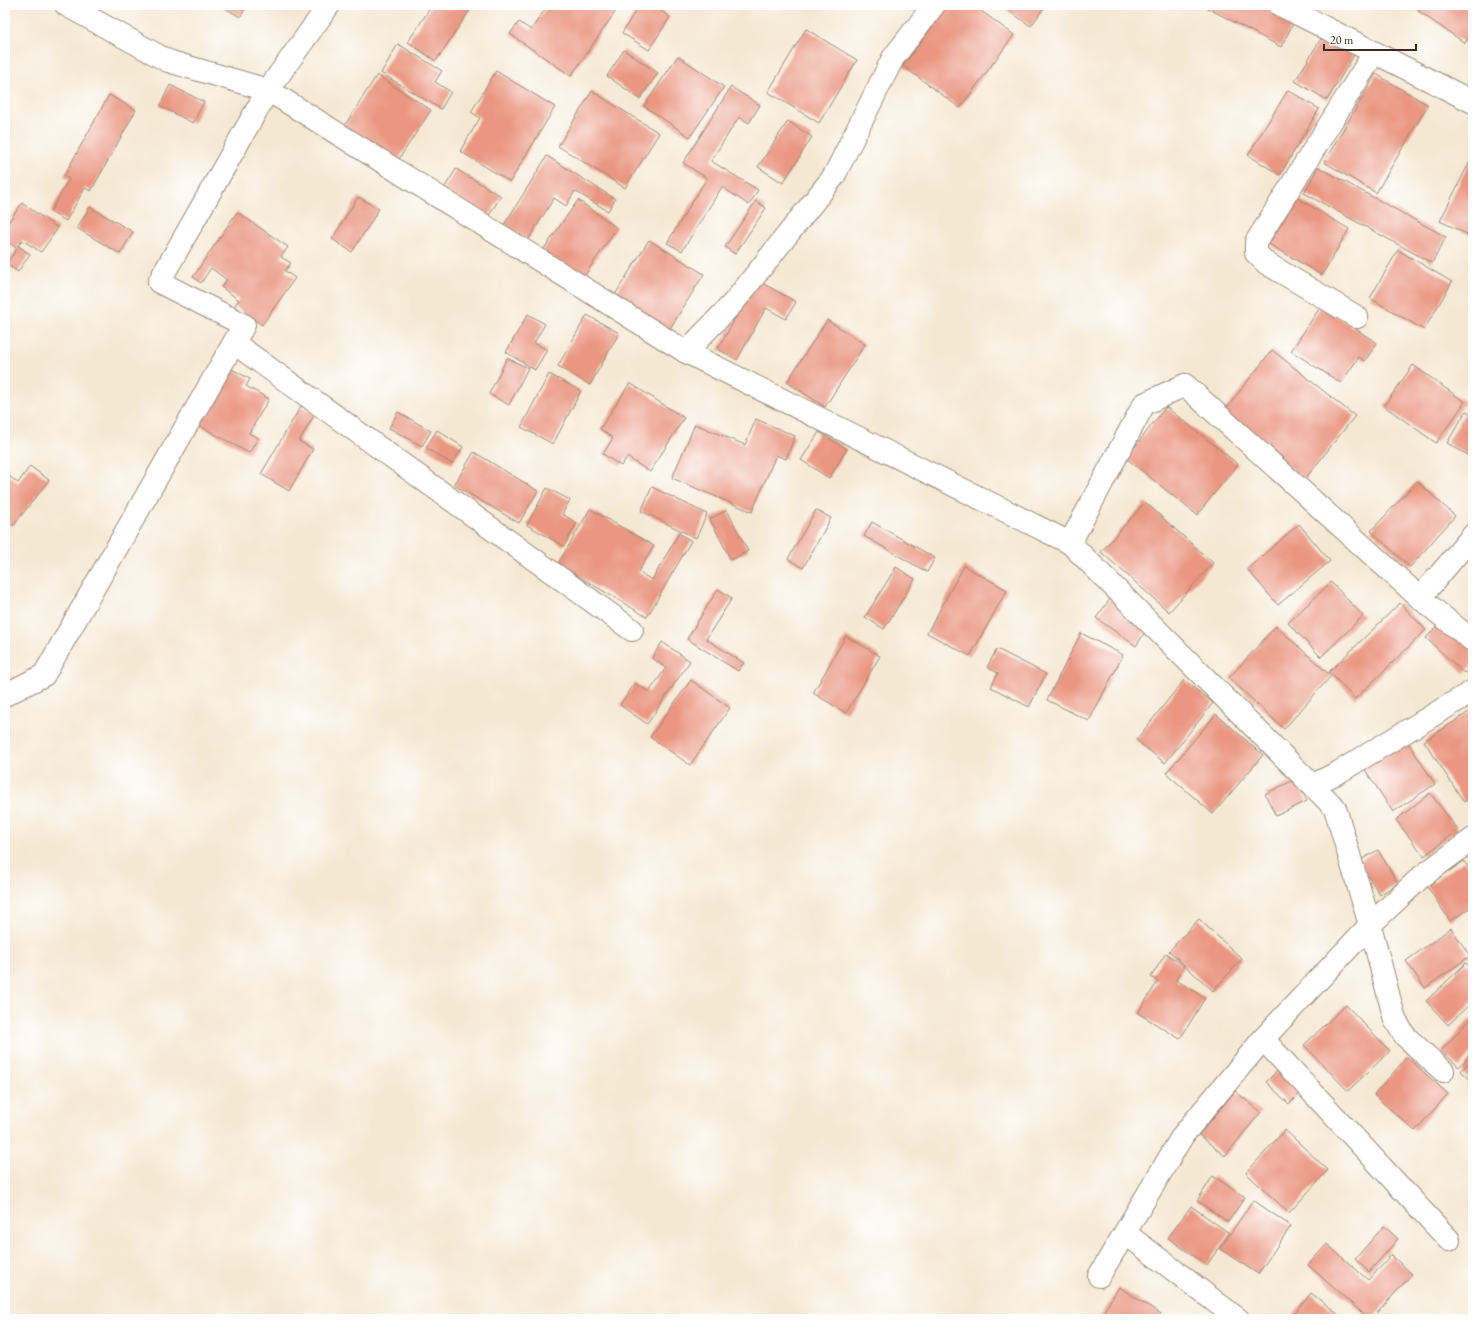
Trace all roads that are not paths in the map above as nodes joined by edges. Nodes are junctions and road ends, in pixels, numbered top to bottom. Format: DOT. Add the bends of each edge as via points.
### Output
graph roads {
  1 [pos="66,5"];
  2 [pos="329,5"];
  3 [pos="934,5"];
  4 [pos="1280,5"];
  5 [pos="1374,53"];
  6 [pos="268,90"];
  7 [pos="1473,102"];
  8 [pos="1357,317"];
  9 [pos="234,343"];
  10 [pos="686,352"];
  11 [pos="1473,535"];
  12 [pos="1070,543"];
  13 [pos="1420,598"];
  14 [pos="632,630"];
  15 [pos="1473,641"];
  16 [pos="1473,691"];
  17 [pos="5,695"];
  18 [pos="1313,785"];
  19 [pos="1473,839"];
  20 [pos="1370,925"];
  21 [pos="1263,1039"];
  22 [pos="1442,1071"];
  23 [pos="1125,1233"];
  24 [pos="1449,1240"];
  25 [pos="1100,1276"];
  26 [pos="1238,1319"];
  1 -- 6 [label="street" via="168,61"];
  2 -- 6 [label="street"];
  3 -- 10 [label="street" via="893,58 834,176 734,302"];
  4 -- 5 [label="street"];
  5 -- 7 [label="street"];
  5 -- 8 [label="street" via="1256,242 1256,253 1266,263"];
  6 -- 9 [label="street" via="159,282 244,325"];
  6 -- 10 [label="street"];
  9 -- 14 [label="street"];
  9 -- 17 [label="street" via="44,675"];
  10 -- 12 [label="street"];
  11 -- 13 [label="street"];
  12 -- 13 [label="street" via="1144,404 1186,384"];
  12 -- 18 [label="street"];
  13 -- 15 [label="street"];
  16 -- 18 [label="street"];
  18 -- 20 [label="street" via="1335,808"];
  19 -- 20 [label="street" via="1421,877"];
  20 -- 21 [label="street"];
  20 -- 22 [label="street" via="1396,1020 1405,1036"];
  21 -- 23 [label="street" via="1183,1135"];
  21 -- 24 [label="street"];
  23 -- 25 [label="street"];
  23 -- 26 [label="street"];
}
